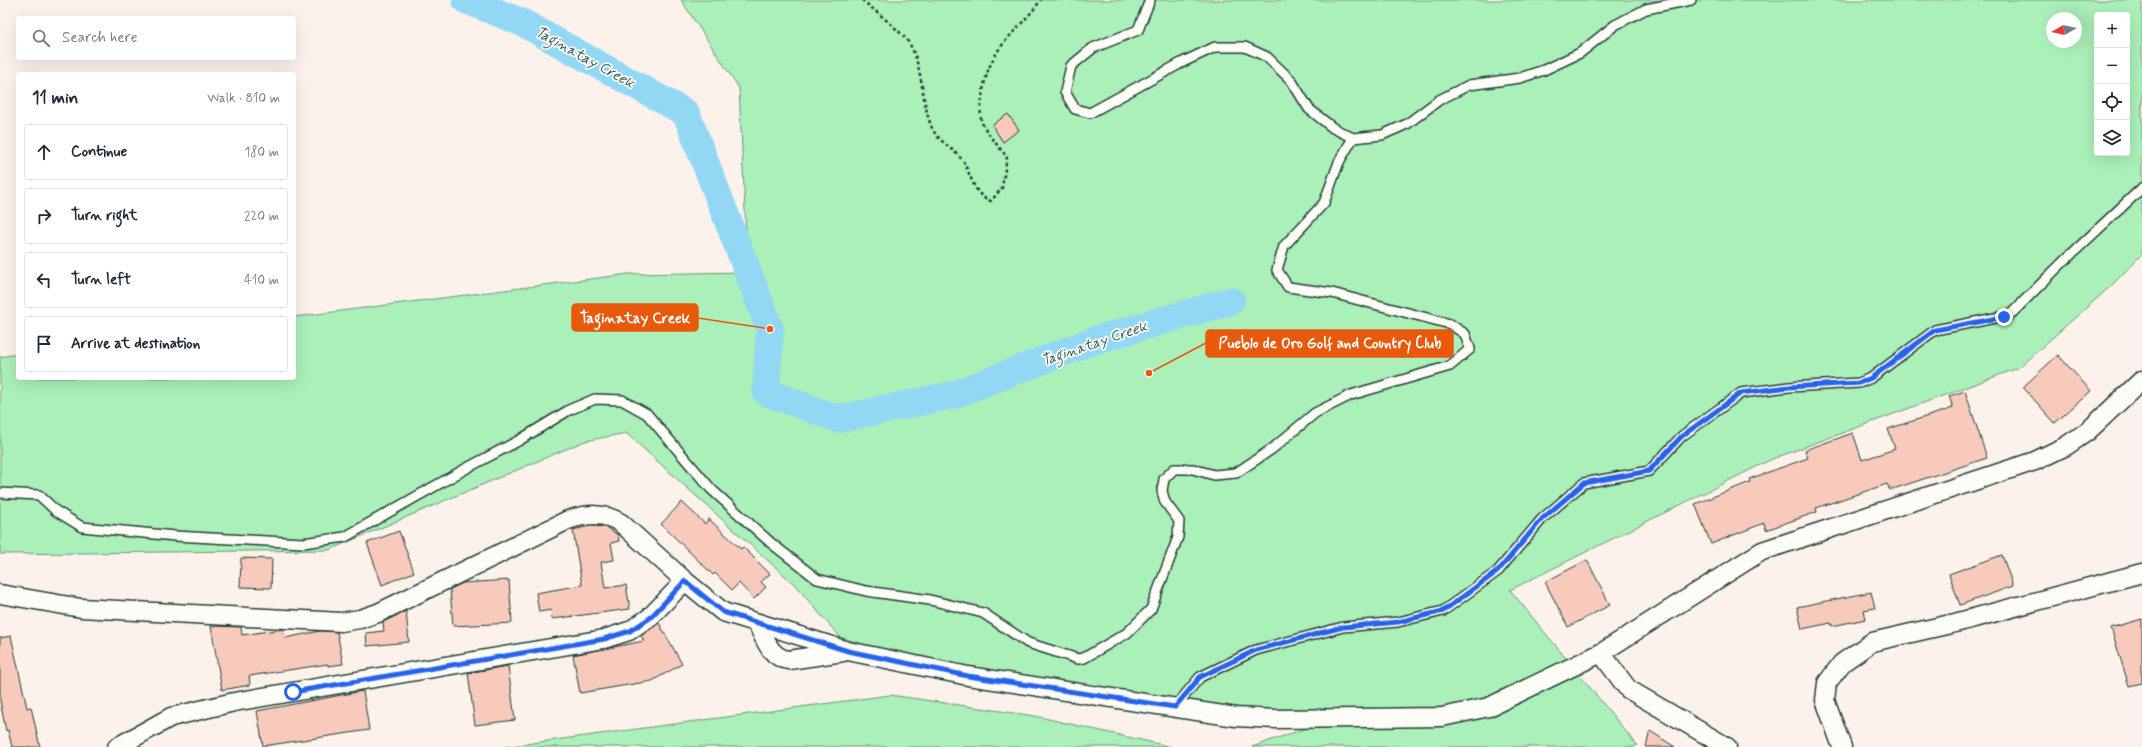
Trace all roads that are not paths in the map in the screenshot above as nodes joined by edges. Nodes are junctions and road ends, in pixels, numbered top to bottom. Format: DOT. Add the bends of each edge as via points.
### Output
graph roads {
  1 [pos="1150,0"];
  2 [pos="1691,0"];
  3 [pos="1647,4"];
  4 [pos="1353,138"];
  5 [pos="2142,188"];
  6 [pos="2142,380"];
  7 [pos="0,493"];
  8 [pos="2142,573"];
  9 [pos="685,581"];
  10 [pos="0,594"];
  11 [pos="757,623"];
  12 [pos="848,651"];
  13 [pos="1602,654"];
  14 [pos="1175,707"];
  15 [pos="117,747"];
  16 [pos="1727,747"];
  17 [pos="1842,747"];
  1 -- 4 [label="lane" via="1138,30 1093,48 1071,66 1065,92 1075,109 1090,112 1215,47 1245,47 1268,57 1291,80 1309,109 1334,128"];
  2 -- 3 [label="lane"];
  3 -- 4 [label="lane" via="1580,53 1544,70 1520,78 1469,85 1439,100 1401,127 1382,135"];
  4 -- 7 [label="lane" via="1339,162 1324,203 1284,246 1278,270 1288,287 1332,293 1450,324 1465,334 1470,349 1450,366 1351,395 1315,413 1272,449 1236,473 1214,475 1193,469 1174,469 1164,479 1162,491 1165,502 1179,521 1178,537 1151,609 1127,633 1084,658 1028,643 983,613 930,600 866,591 817,578 771,543 711,489 647,414 622,400 595,399 568,410 396,509 338,538 303,543 175,536 82,527 56,511 39,495"];
  5 -- 14 [label="lane" via="2010,315 1935,330 1871,378 1859,383 1741,393 1682,436 1649,471 1584,483 1542,519 1498,571 1443,611 1398,622 1343,627 1256,650 1200,677"];
  6 -- 13 [label="street" via="2103,417 2066,446 2035,461 1762,551"];
  8 -- 17 [label="street" via="1955,623 1872,642 1842,663 1827,683 1825,700"];
  9 -- 10 [label="street" via="621,523 601,515 584,515 568,520 378,613 341,622 81,608"];
  9 -- 11 [label="street" via="723,612"];
  9 -- 15 [label="street" via="650,618 630,631 604,639 214,707 171,717"];
  11 -- 12 [label="street"];
  11 -- 12 [label="street" via="773,654 781,659"];
  12 -- 14 [label="street" via="968,676"];
  13 -- 14 [label="street" via="1489,707 1442,717 1276,719 1236,717"];
  13 -- 16 [label="street" via="1628,689"];
}
